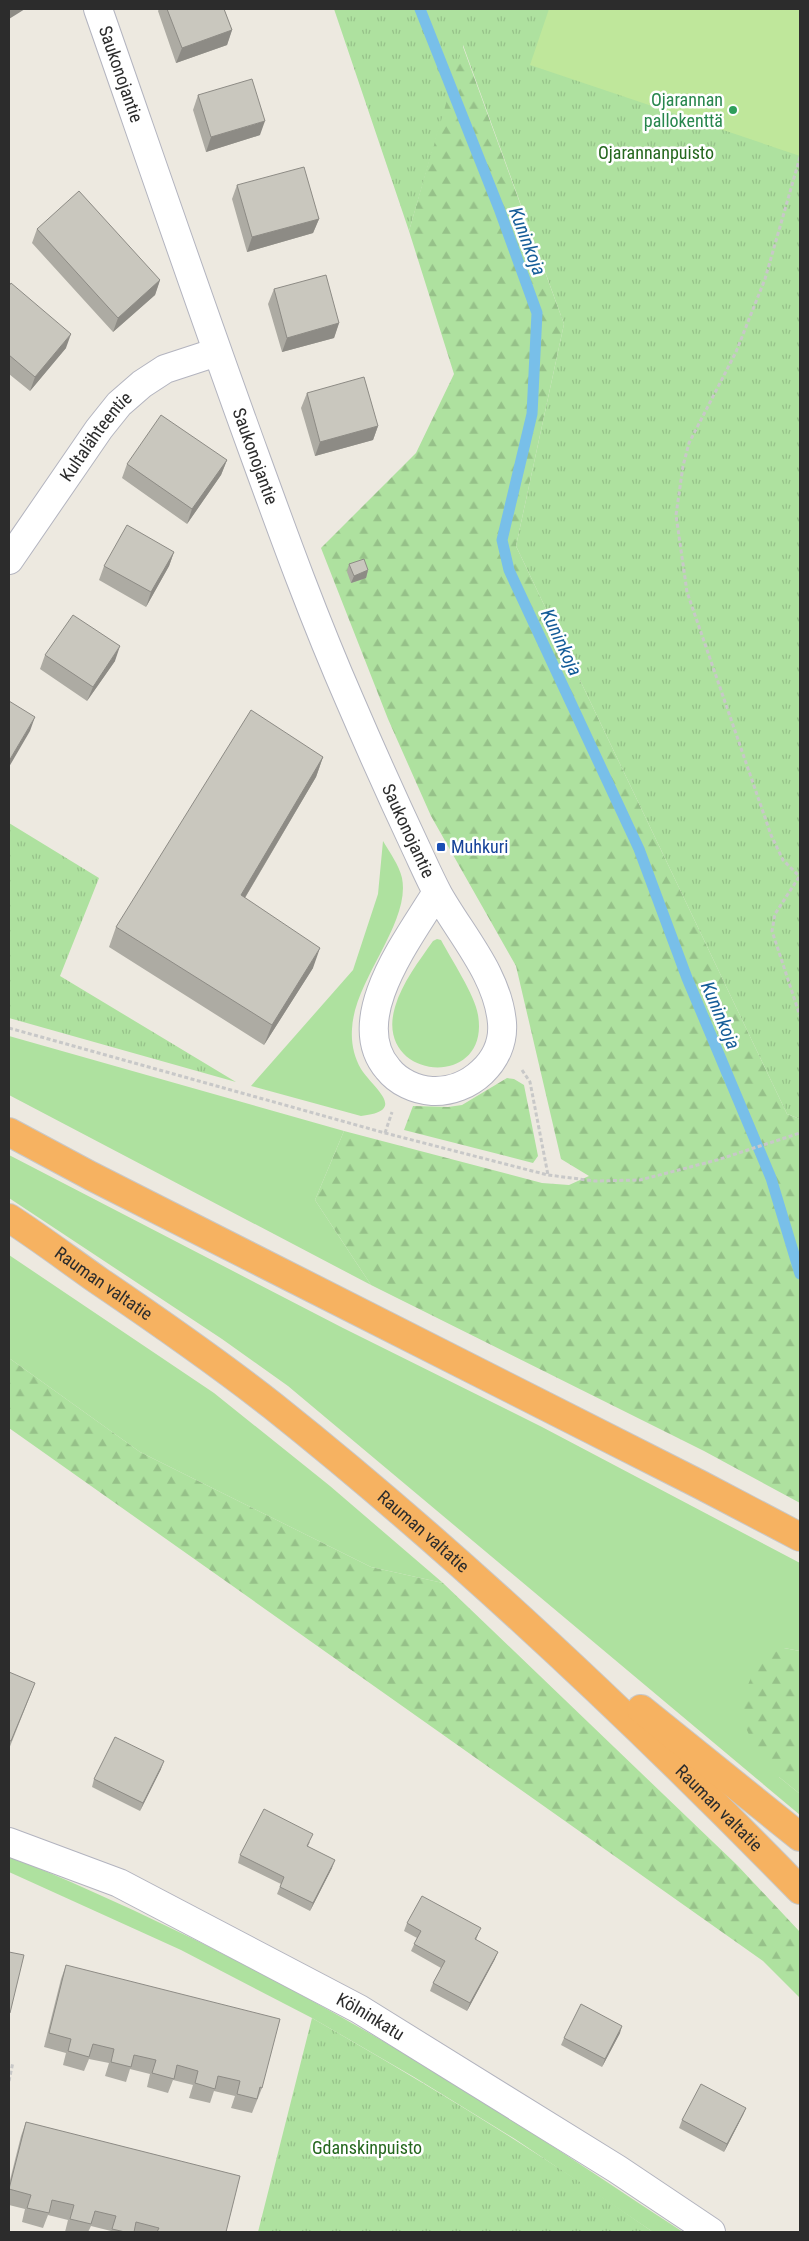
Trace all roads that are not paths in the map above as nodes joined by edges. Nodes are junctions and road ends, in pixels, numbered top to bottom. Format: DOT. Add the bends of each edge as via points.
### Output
graph roads {
  1 [pos="98,9"];
  2 [pos="217,352"];
  3 [pos="9,560"];
  4 [pos="437,892"];
  5 [pos="9,1132"];
  6 [pos="9,1218"];
  7 [pos="800,1537"];
  8 [pos="490,1588"];
  9 [pos="800,1837"];
  10 [pos="9,1842"];
  11 [pos="800,1890"];
  12 [pos="711,2232"];
  1 -- 2 [label="street, Saukonojantie"];
  2 -- 3 [label="street, Kultalähteentie" via="165,369 119,404"];
  2 -- 4 [label="street, Saukonojantie" via="317,624"];
  4 -- 4 [label="street, Saukonojantie" via="395,962 373,1018 372,1032 379,1057 392,1074 416,1088 433,1091 464,1085 480,1076 491,1062 503,1028 491,984"];
  5 -- 7 [label="highway"];
  6 -- 8 [label="highway, Rauman valtatie" via="271,1404"];
  8 -- 9 [label="highway"];
  8 -- 11 [label="highway, Rauman valtatie" via="687,1775"];
  10 -- 12 [label="street, Kölninkatu" via="118,1883 358,2009 617,2169"];
}
